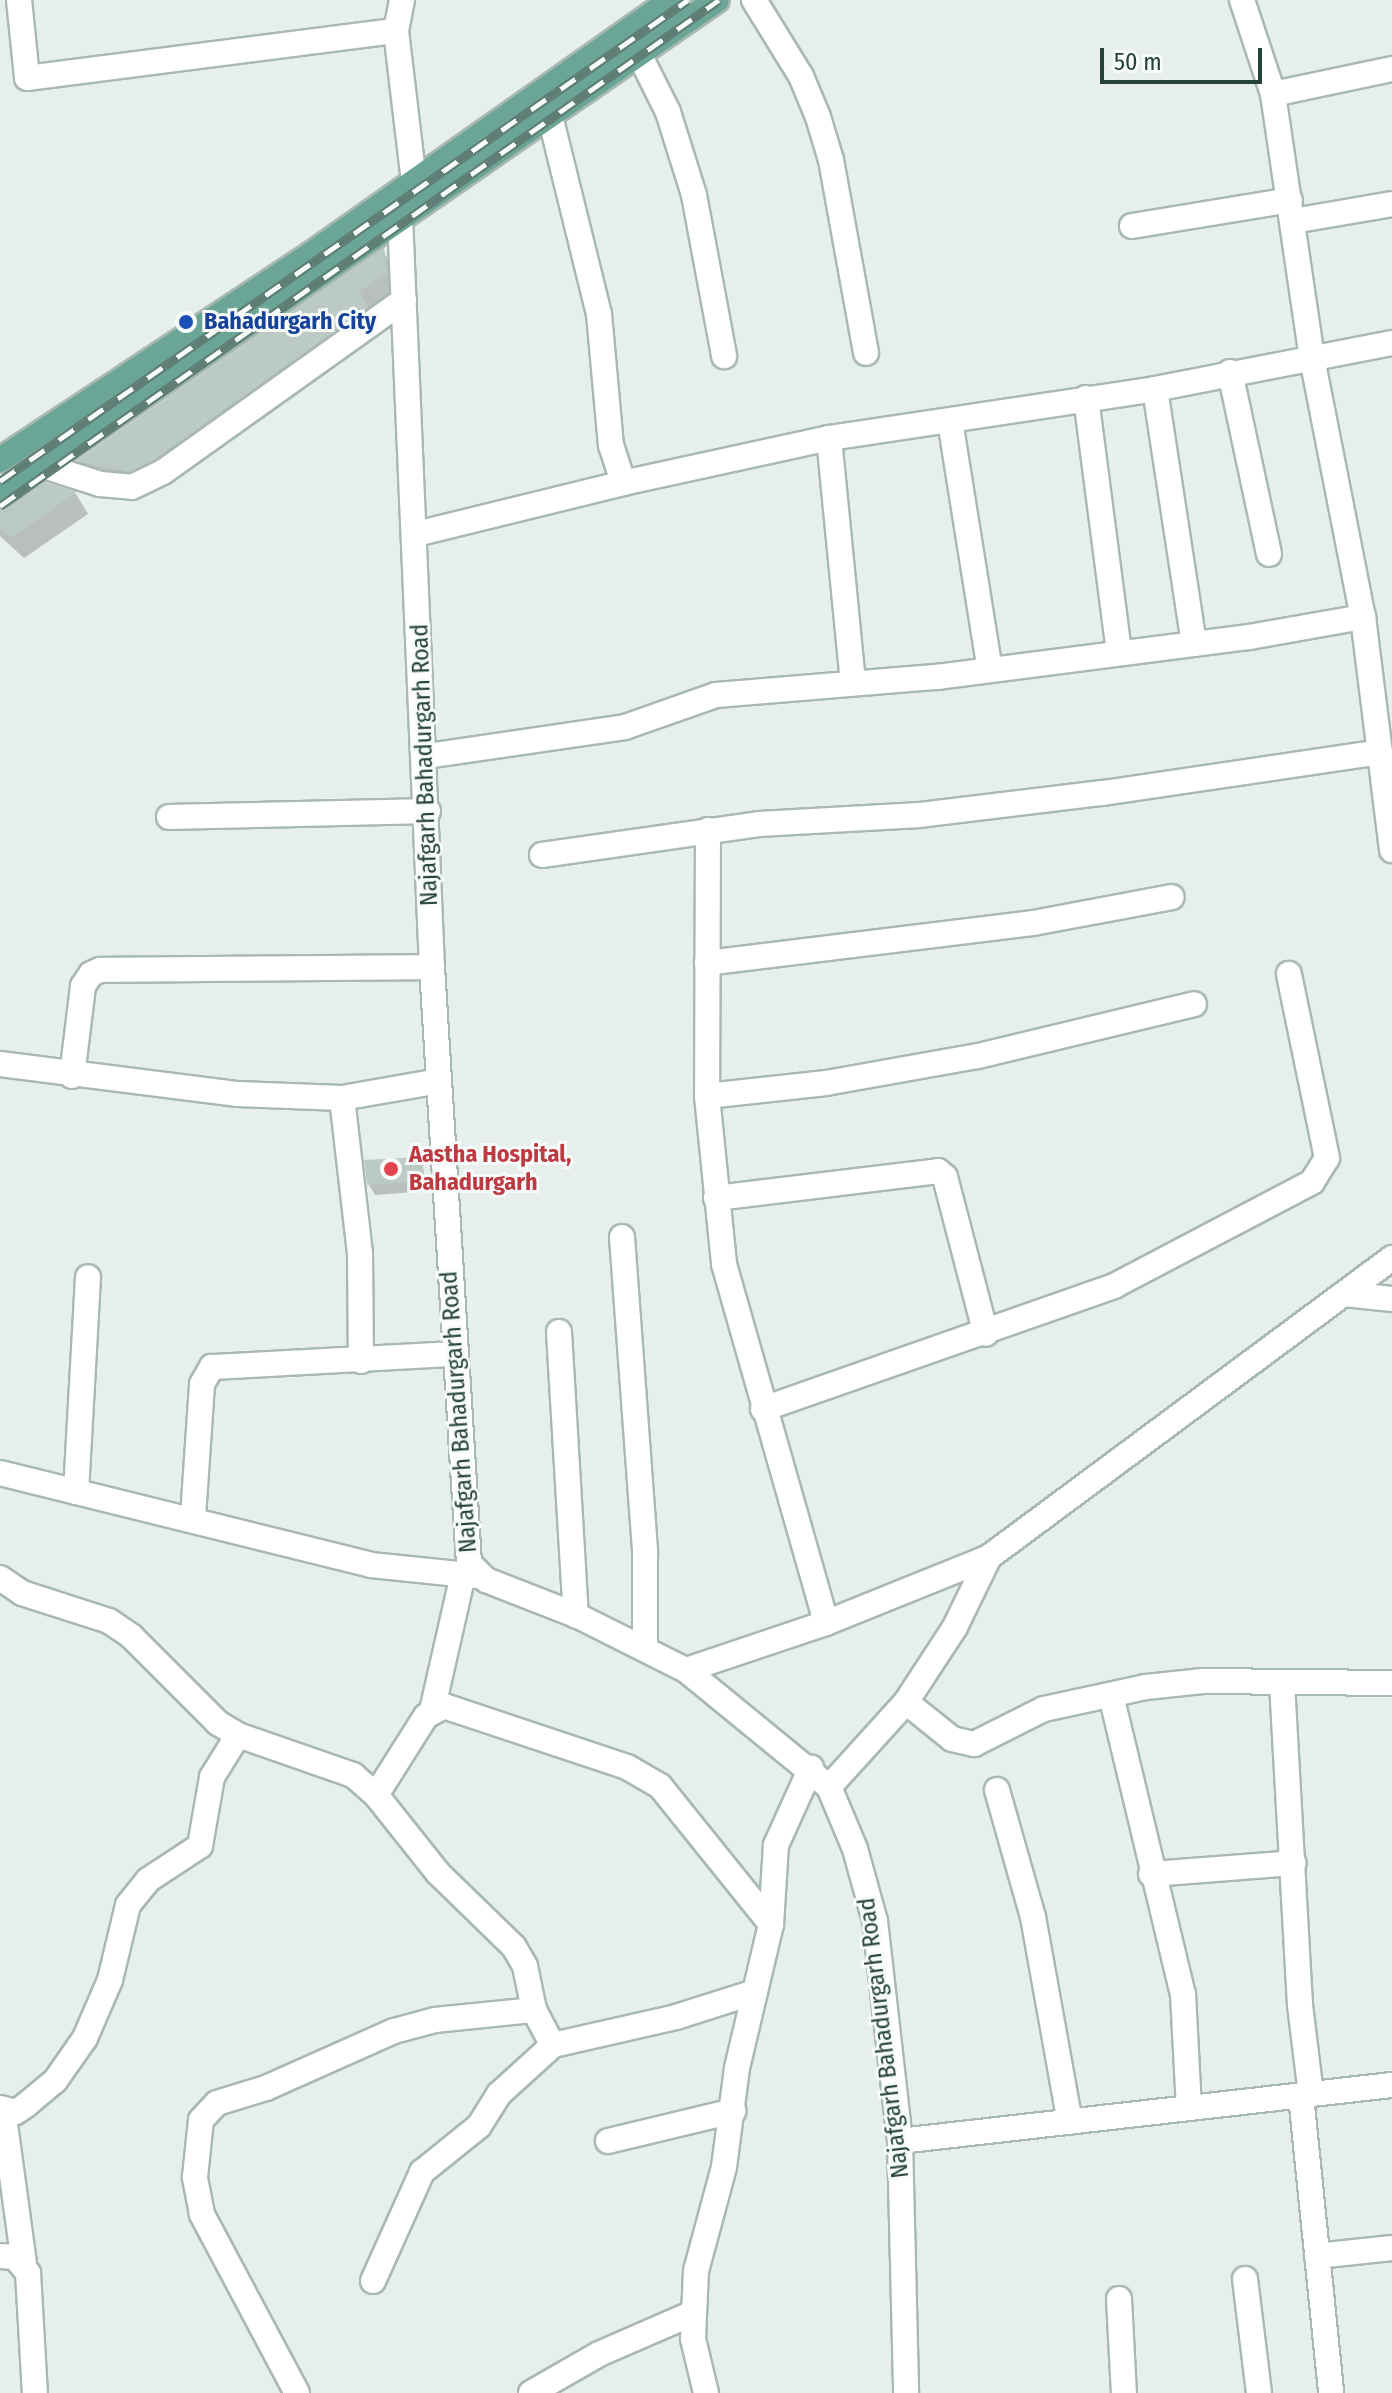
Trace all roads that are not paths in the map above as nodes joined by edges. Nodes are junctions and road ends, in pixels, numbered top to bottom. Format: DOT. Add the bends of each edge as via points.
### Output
graph roads {
  1 [pos="19,0"];
  2 [pos="402,0"];
  3 [pos="671,0"];
  4 [pos="717,0"];
  5 [pos="754,0"];
  6 [pos="1242,0"];
  7 [pos="396,31"];
  8 [pos="639,54"];
  9 [pos="1392,69"];
  10 [pos="1273,94"];
  11 [pos="550,116"];
  12 [pos="414,182"];
  13 [pos="1392,204"];
  14 [pos="1292,211"];
  15 [pos="400,217"];
  16 [pos="1132,226"];
  17 [pos="404,300"];
  18 [pos="1392,343"];
  19 [pos="866,353"];
  20 [pos="724,356"];
  21 [pos="1312,358"];
  22 [pos="1230,372"];
  23 [pos="1155,389"];
  24 [pos="1086,398"];
  25 [pos="950,421"];
  26 [pos="829,438"];
  27 [pos="0,460"];
  28 [pos="44,466"];
  29 [pos="623,483"];
  30 [pos="0,495"];
  31 [pos="416,534"];
  32 [pos="1269,554"];
  33 [pos="1363,617"];
  34 [pos="1194,644"];
  35 [pos="1119,653"];
  36 [pos="990,670"];
  37 [pos="853,683"];
  38 [pos="1380,752"];
  39 [pos="427,756"];
  40 [pos="428,811"];
  41 [pos="169,817"];
  42 [pos="708,830"];
  43 [pos="1392,850"];
  44 [pos="542,855"];
  45 [pos="1172,897"];
  46 [pos="707,963"];
  47 [pos="432,967"];
  48 [pos="1289,974"];
  49 [pos="1194,1004"];
  50 [pos="0,1064"];
  51 [pos="72,1076"];
  52 [pos="439,1081"];
  53 [pos="707,1096"];
  54 [pos="342,1098"];
  55 [pos="716,1198"];
  56 [pos="622,1237"];
  57 [pos="1392,1258"];
  58 [pos="88,1277"];
  59 [pos="1345,1294"];
  60 [pos="1392,1299"];
  61 [pos="559,1332"];
  62 [pos="986,1334"];
  63 [pos="452,1354"];
  64 [pos="361,1361"];
  65 [pos="763,1409"];
  66 [pos="0,1473"];
  67 [pos="76,1492"];
  68 [pos="193,1517"];
  69 [pos="989,1557"];
  70 [pos="470,1575"];
  71 [pos="0,1578"];
  72 [pos="576,1615"];
  73 [pos="826,1623"];
  74 [pos="645,1647"];
  75 [pos="686,1670"];
  76 [pos="1282,1683"];
  77 [pos="1392,1683"];
  78 [pos="1111,1695"];
  79 [pos="906,1702"];
  80 [pos="432,1711"];
  81 [pos="238,1735"];
  82 [pos="811,1768"];
  83 [pos="829,1787"];
  84 [pos="997,1790"];
  85 [pos="376,1795"];
  86 [pos="1294,1863"];
  87 [pos="1151,1874"];
  88 [pos="771,1924"];
  89 [pos="755,1992"];
  90 [pos="534,2010"];
  91 [pos="553,2045"];
  92 [pos="1392,2085"];
  93 [pos="1306,2095"];
  94 [pos="1189,2108"];
  95 [pos="2,2109"];
  96 [pos="733,2111"];
  97 [pos="1070,2122"];
  98 [pos="608,2141"];
  99 [pos="900,2141"];
  100 [pos="1392,2248"];
  101 [pos="0,2256"];
  102 [pos="1317,2256"];
  103 [pos="24,2263"];
  104 [pos="1245,2279"];
  105 [pos="373,2281"];
  106 [pos="1119,2299"];
  107 [pos="691,2314"];
  108 [pos="35,2393"];
  109 [pos="297,2393"];
  110 [pos="531,2393"];
  111 [pos="706,2393"];
  112 [pos="906,2393"];
  113 [pos="1124,2393"];
  114 [pos="1259,2393"];
  115 [pos="1331,2393"];
  1 -- 7 [label="street" via="27,78"];
  2 -- 7 [label="street"];
  3 -- 12 [label="main road"];
  4 -- 8 [label="main road"];
  5 -- 19 [label="street" via="801,76 822,131"];
  6 -- 10 [label="street"];
  7 -- 12 [label="street"];
  8 -- 11 [label="main road"];
  8 -- 20 [label="street" via="668,112 694,195"];
  9 -- 10 [label="street"];
  10 -- 14 [label="street"];
  11 -- 15 [label="main road"];
  11 -- 29 [label="street" via="599,314 611,445"];
  12 -- 27 [label="main road"];
  13 -- 14 [label="street"];
  14 -- 16 [label="street"];
  14 -- 21 [label="street"];
  15 -- 17 [label="street, Najafgarh Bahadurgarh Road"];
  15 -- 28 [label="main road"];
  17 -- 28 [label="street" via="163,472 132,487 100,484"];
  17 -- 31 [label="street, Najafgarh Bahadurgarh Road"];
  18 -- 21 [label="street"];
  21 -- 22 [label="street"];
  21 -- 33 [label="street"];
  22 -- 23 [label="street"];
  22 -- 32 [label="street"];
  23 -- 24 [label="street"];
  23 -- 34 [label="street"];
  24 -- 25 [label="street"];
  24 -- 35 [label="street"];
  25 -- 26 [label="street"];
  25 -- 36 [label="street"];
  26 -- 29 [label="street"];
  26 -- 37 [label="street"];
  28 -- 30 [label="main road"];
  29 -- 31 [label="street"];
  31 -- 39 [label="street, Najafgarh Bahadurgarh Road"];
  33 -- 34 [label="street"];
  33 -- 38 [label="street"];
  34 -- 35 [label="street"];
  35 -- 36 [label="street"];
  36 -- 37 [label="street"];
  37 -- 39 [label="street" via="716,695 625,727"];
  38 -- 42 [label="street" via="1009,805"];
  38 -- 43 [label="street"];
  39 -- 40 [label="street, Najafgarh Bahadurgarh Road"];
  40 -- 41 [label="street"];
  40 -- 47 [label="street, Najafgarh Bahadurgarh Road"];
  42 -- 44 [label="street"];
  42 -- 46 [label="street"];
  45 -- 46 [label="street" via="1033,923"];
  46 -- 53 [label="street"];
  47 -- 51 [label="street" via="100,970 83,986"];
  47 -- 52 [label="street, Najafgarh Bahadurgarh Road"];
  48 -- 62 [label="street" via="1327,1158 1321,1173 1114,1286"];
  49 -- 53 [label="street" via="978,1056 826,1083"];
  50 -- 51 [label="street"];
  51 -- 54 [label="street"];
  52 -- 54 [label="street"];
  52 -- 63 [label="street, Najafgarh Bahadurgarh Road"];
  53 -- 55 [label="street"];
  54 -- 64 [label="street" via="360,1253"];
  55 -- 62 [label="street" via="938,1171 945,1177"];
  55 -- 65 [label="street" via="729,1289"];
  56 -- 74 [label="street" via="645,1553"];
  57 -- 59 [label="street"];
  58 -- 67 [label="street"];
  59 -- 60 [label="street"];
  59 -- 69 [label="street"];
  61 -- 72 [label="street"];
  62 -- 65 [label="street"];
  63 -- 64 [label="street"];
  63 -- 70 [label="street, Najafgarh Bahadurgarh Road"];
  64 -- 68 [label="street" via="212,1367 202,1384"];
  65 -- 73 [label="street"];
  66 -- 67 [label="street"];
  67 -- 68 [label="street"];
  68 -- 70 [label="street" via="371,1565"];
  69 -- 73 [label="street"];
  69 -- 79 [label="street" via="955,1627"];
  70 -- 72 [label="street, Najafgarh Bahadurgarh Road"];
  70 -- 80 [label="street"];
  71 -- 81 [label="street" via="29,1597 109,1621 131,1636 218,1723"];
  72 -- 74 [label="street, Najafgarh Bahadurgarh Road"];
  73 -- 75 [label="street"];
  74 -- 75 [label="street, Najafgarh Bahadurgarh Road"];
  75 -- 82 [label="street, Najafgarh Bahadurgarh Road"];
  76 -- 77 [label="street"];
  76 -- 78 [label="street" via="1203,1681"];
  76 -- 86 [label="street"];
  78 -- 79 [label="street" via="1044,1709 974,1744 952,1739"];
  78 -- 87 [label="street"];
  79 -- 83 [label="street"];
  80 -- 85 [label="street"];
  80 -- 88 [label="street" via="445,1706 652,1780"];
  81 -- 85 [label="street" via="353,1775"];
  81 -- 95 [label="street" via="212,1777 200,1846 148,1880 128,1905 110,1980 85,2038 55,2081 16,2112"];
  82 -- 83 [label="street, Najafgarh Bahadurgarh Road"];
  82 -- 88 [label="street" via="780,1829"];
  83 -- 99 [label="street, Najafgarh Bahadurgarh Road" via="855,1849 875,1921"];
  84 -- 97 [label="street" via="1033,1917"];
  85 -- 90 [label="street" via="438,1873 514,1947 525,1966"];
  86 -- 87 [label="street"];
  86 -- 93 [label="street"];
  87 -- 94 [label="street" via="1183,1994"];
  88 -- 89 [label="street"];
  89 -- 91 [label="street" via="676,2017"];
  89 -- 96 [label="street"];
  90 -- 91 [label="street"];
  90 -- 109 [label="street" via="419,2023 217,2103 201,2120 195,2177 202,2214"];
  91 -- 105 [label="street" via="499,2094 479,2126 422,2172"];
  92 -- 93 [label="street"];
  93 -- 94 [label="street"];
  93 -- 102 [label="street"];
  94 -- 97 [label="street"];
  95 -- 103 [label="street"];
  96 -- 98 [label="street"];
  96 -- 107 [label="street"];
  97 -- 99 [label="street"];
  99 -- 112 [label="street, Najafgarh Bahadurgarh Road"];
  100 -- 102 [label="street"];
  101 -- 103 [label="street"];
  102 -- 115 [label="street"];
  103 -- 108 [label="street"];
  104 -- 114 [label="street"];
  106 -- 113 [label="street"];
  107 -- 110 [label="street" via="599,2354"];
  107 -- 111 [label="street"];
}
